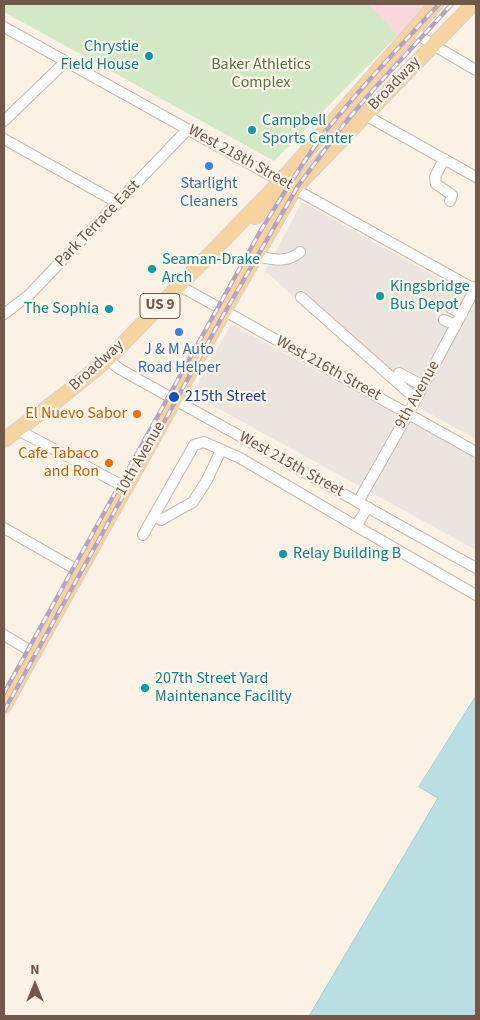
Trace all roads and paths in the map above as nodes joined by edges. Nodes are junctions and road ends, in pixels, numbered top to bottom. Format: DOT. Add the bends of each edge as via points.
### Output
graph roads {
  1 [pos="436,4"];
  2 [pos="473,4"];
  3 [pos="4,28"];
  4 [pos="412,30"];
  5 [pos="432,46"];
  6 [pos="65,62"];
  7 [pos="476,70"];
  8 [pos="365,115"];
  9 [pos="4,121"];
  10 [pos="187,130"];
  11 [pos="4,139"];
  12 [pos="444,159"];
  13 [pos="476,177"];
  14 [pos="282,180"];
  15 [pos="295,188"];
  16 [pos="450,201"];
  17 [pos="118,203"];
  18 [pos="224,240"];
  19 [pos="300,252"];
  20 [pos="256,256"];
  21 [pos="180,286"];
  22 [pos="476,287"];
  23 [pos="301,298"];
  24 [pos="451,308"];
  25 [pos="224,311"];
  26 [pos="4,314"];
  27 [pos="462,314"];
  28 [pos="444,320"];
  29 [pos="456,325"];
  30 [pos="108,359"];
  31 [pos="399,373"];
  32 [pos="423,386"];
  33 [pos="416,399"];
  34 [pos="175,400"];
  35 [pos="408,414"];
  36 [pos="18,430"];
  37 [pos="4,440"];
  38 [pos="221,450"];
  39 [pos="476,452"];
  40 [pos="125,487"];
  41 [pos="358,502"];
  42 [pos="368,507"];
  43 [pos="154,516"];
  44 [pos="356,526"];
  45 [pos="4,528"];
  46 [pos="143,535"];
  47 [pos="476,568"];
  48 [pos="79,571"];
  49 [pos="476,595"];
  50 [pos="4,635"];
  51 [pos="34,652"];
  52 [pos="4,706"];
  1 -- 4 [label="main road, Broadway / US 9"];
  2 -- 5 [label="main road, Broadway / US 9"];
  3 -- 6 [label="street, West 218th Street"];
  4 -- 5 [label="street"];
  4 -- 14 [label="main road, Broadway / US 9"];
  5 -- 7 [label="street"];
  5 -- 8 [label="main road, Broadway / US 9"];
  6 -- 9 [label="street"];
  6 -- 10 [label="street, West 218th Street"];
  8 -- 12 [label="street"];
  8 -- 15 [label="main road, Broadway / US 9"];
  10 -- 14 [label="street, West 218th Street"];
  10 -- 17 [label="street, Park Terrace East"];
  11 -- 17 [label="street"];
  12 -- 13 [label="street"];
  12 -- 16 [label="street" via="435,178 436,184 452,195"];
  14 -- 15 [label="street, West 218th Street"];
  14 -- 18 [label="main road, Broadway / US 9"];
  15 -- 18 [label="main road, Broadway / US 9"];
  15 -- 20 [label="main road, 10th Avenue"];
  15 -- 22 [label="street, West 218th Street" via="466,285"];
  17 -- 26 [label="street, Park Terrace East" via="29,295"];
  18 -- 21 [label="main road, Broadway / US 9"];
  19 -- 20 [label="street" via="292,258 279,260"];
  20 -- 25 [label="main road, 10th Avenue"];
  21 -- 25 [label="street, West 216th Street"];
  21 -- 30 [label="main road, Broadway / US 9"];
  22 -- 27 [label="street, 9th Avenue"];
  23 -- 33 [label="street"];
  24 -- 27 [label="street"];
  25 -- 34 [label="main road, 10th Avenue"];
  25 -- 35 [label="street, West 216th Street"];
  27 -- 29 [label="street, 9th Avenue"];
  28 -- 29 [label="street"];
  29 -- 32 [label="street, 9th Avenue"];
  30 -- 34 [label="street, West 215th Street"];
  30 -- 36 [label="main road, Broadway / US 9"];
  31 -- 32 [label="street"];
  32 -- 33 [label="street, 9th Avenue"];
  33 -- 35 [label="street, 9th Avenue"];
  34 -- 40 [label="main road, 10th Avenue"];
  34 -- 41 [label="street, West 215th Street"];
  35 -- 39 [label="street, West 216th Street"];
  35 -- 41 [label="street, 9th Avenue"];
  36 -- 37 [label="main road, Broadway / US 9"];
  36 -- 40 [label="street"];
  38 -- 43 [label="street" via="193,502 161,520"];
  38 -- 43 [label="street" via="204,442 194,445"];
  38 -- 44 [label="street"];
  40 -- 48 [label="main road, 10th Avenue"];
  41 -- 42 [label="street, West 215th Street"];
  42 -- 44 [label="street"];
  42 -- 47 [label="street, West 215th Street"];
  43 -- 46 [label="street"];
  44 -- 49 [label="street"];
  45 -- 48 [label="street"];
  48 -- 51 [label="main road, 10th Avenue"];
  50 -- 51 [label="street"];
  51 -- 52 [label="main road, 10th Avenue"];
}
